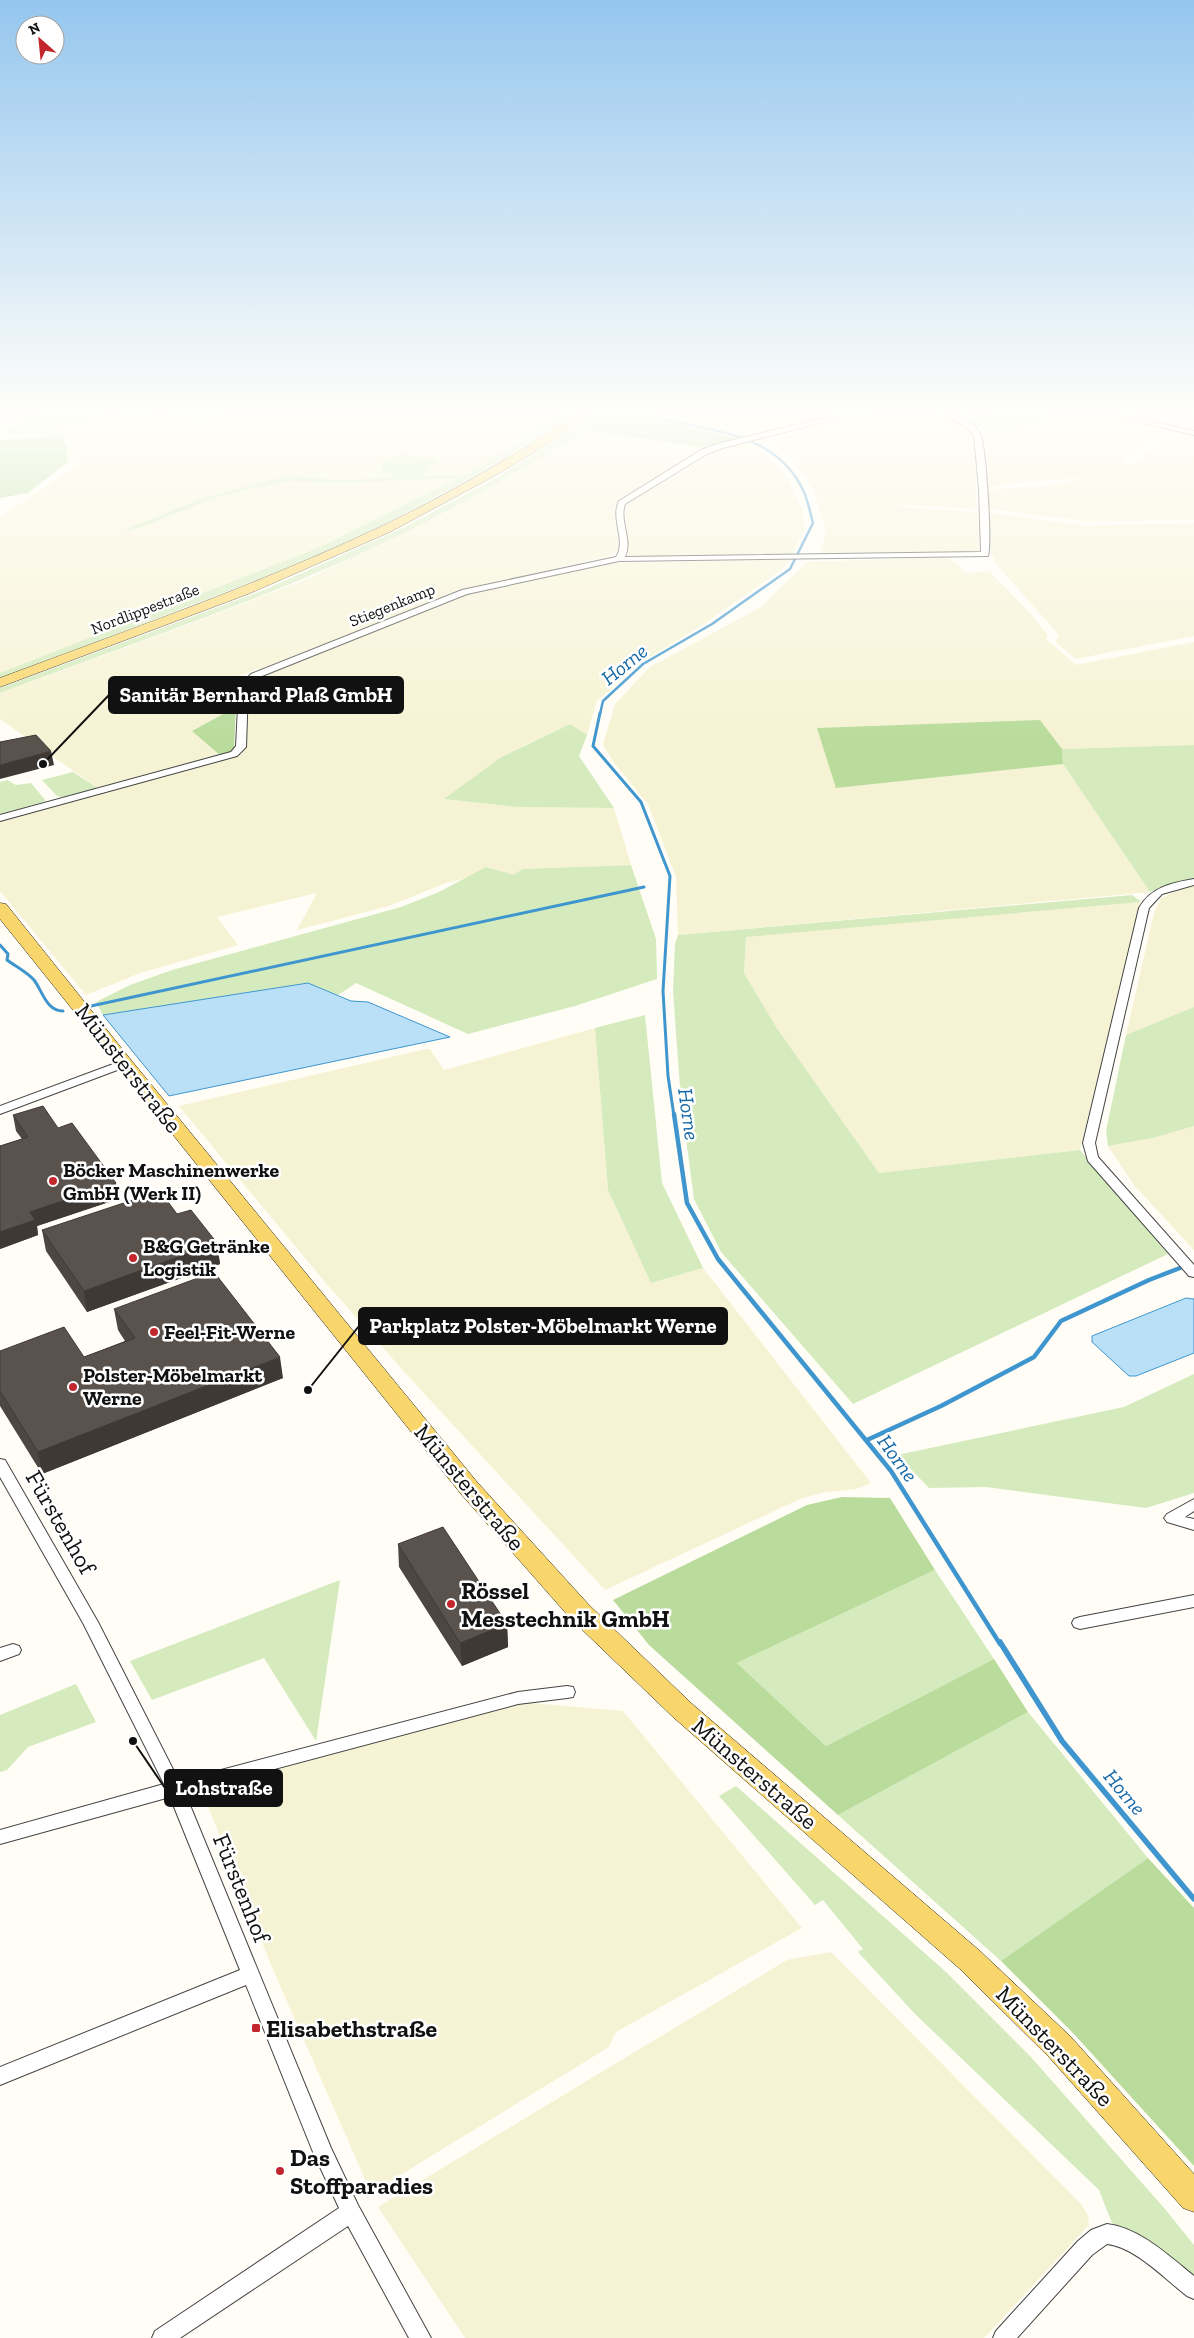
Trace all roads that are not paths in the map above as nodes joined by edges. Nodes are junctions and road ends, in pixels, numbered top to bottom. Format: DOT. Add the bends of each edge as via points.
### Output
graph roads {
  1 [pos="406,518"];
  2 [pos="620,518"];
  3 [pos="984,518"];
  4 [pos="618,559"];
  5 [pos="0,683"];
  6 [pos="0,818"];
  7 [pos="1194,882"];
  8 [pos="0,908"];
  9 [pos="124,1064"];
  10 [pos="0,1110"];
  11 [pos="1194,1273"];
  12 [pos="0,1464"];
  13 [pos="1194,1504"];
  14 [pos="1194,1525"];
  15 [pos="1194,1602"];
  16 [pos="1080,1623"];
  17 [pos="567,1692"];
  18 [pos="175,1789"];
  19 [pos="0,1837"];
  20 [pos="250,1975"];
  21 [pos="0,2076"];
  22 [pos="1194,2197"];
  23 [pos="351,2212"];
  24 [pos="1194,2290"];
  25 [pos="162,2338"];
  26 [pos="421,2338"];
  27 [pos="1003,2338"];
  1 -- 5 [label="main road, Nordlippestraße" via="349,546 210,604"];
  2 -- 4 [label="street" via="624,549"];
  3 -- 4 [label="street, Stiegenkamp" via="985,554"];
  4 -- 6 [label="street, Stiegenkamp" via="465,592 262,673 250,679 244,687 241,747 234,754"];
  7 -- 11 [label="street" via="1163,889 1148,900 1144,908 1088,1143 1092,1158"];
  8 -- 9 [label="main road, Münsterstraße"];
  9 -- 10 [label="street"];
  9 -- 22 [label="main road, Münsterstraße" via="469,1488 574,1605 682,1710 970,1960 1058,2046"];
  12 -- 18 [label="street, Fürstenhof" via="90,1622"];
  13 -- 14 [label="street" via="1172,1518"];
  15 -- 16 [label="street"];
  17 -- 18 [label="street" via="518,1698"];
  18 -- 19 [label="street"];
  18 -- 20 [label="street, Fürstenhof"];
  20 -- 21 [label="street"];
  20 -- 23 [label="street, Fürstenhof"];
  23 -- 25 [label="street"];
  23 -- 26 [label="street, Fürstenhof"];
  24 -- 27 [label="street" via="1128,2239 1108,2234 1096,2238 1085,2248"];
}
